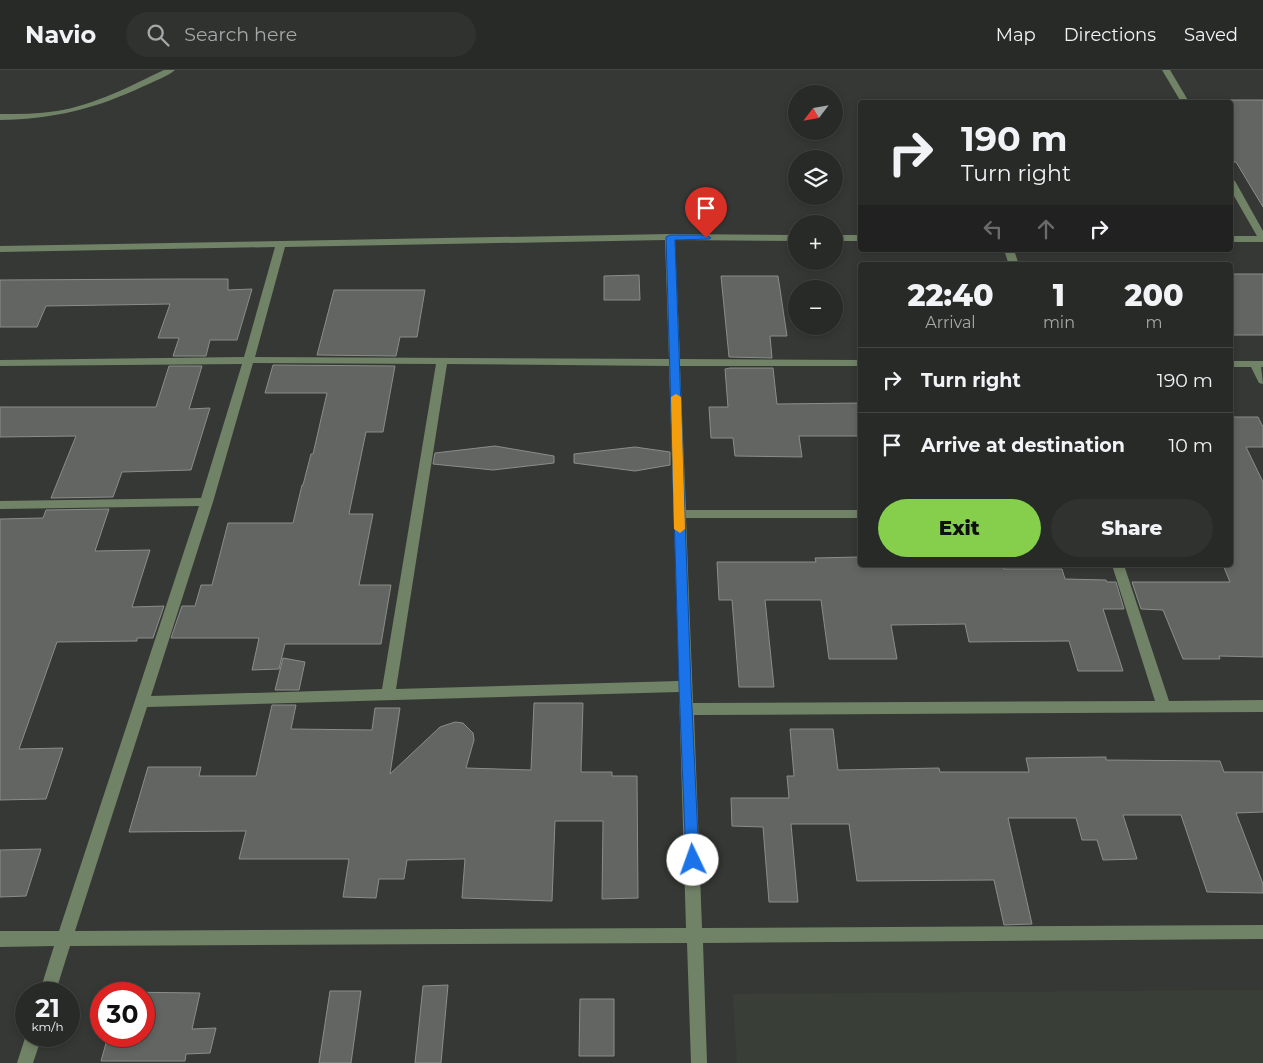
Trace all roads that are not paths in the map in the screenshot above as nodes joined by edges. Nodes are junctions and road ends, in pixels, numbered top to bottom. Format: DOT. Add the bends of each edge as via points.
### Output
graph roads {
  1 [pos="171,70"];
  2 [pos="1166,70"];
  3 [pos="1184,100"];
  4 [pos="0,117"];
  5 [pos="1233,187"];
  6 [pos="670,237"];
  7 [pos="788,238"];
  8 [pos="843,238"];
  9 [pos="858,238"];
  10 [pos="1233,239"];
  11 [pos="1263,239"];
  12 [pos="281,244"];
  13 [pos="0,249"];
  14 [pos="250,360"];
  15 [pos="442,361"];
  16 [pos="674,362"];
  17 [pos="858,362"];
  18 [pos="0,363"];
  19 [pos="1233,364"];
  20 [pos="1259,364"];
  21 [pos="1263,380"];
  22 [pos="207,502"];
  23 [pos="0,505"];
  24 [pos="679,514"];
  25 [pos="858,514"];
  26 [pos="1119,567"];
  27 [pos="685,686"];
  28 [pos="388,695"];
  29 [pos="141,702"];
  30 [pos="1164,706"];
  31 [pos="1263,706"];
  32 [pos="686,709"];
  33 [pos="1263,932"];
  34 [pos="696,935"];
  35 [pos="0,939"];
  36 [pos="65,939"];
  37 [pos="51,982"];
  38 [pos="30,1047"];
  39 [pos="25,1063"];
  40 [pos="700,1063"];
  1 -- 4 [label="street" via="114,97 66,112"];
  2 -- 3 [label="street"];
  5 -- 11 [label="street"];
  6 -- 7 [label="street"];
  6 -- 12 [label="street"];
  6 -- 16 [label="street"];
  8 -- 9 [label="street"];
  10 -- 11 [label="street"];
  12 -- 13 [label="street"];
  12 -- 14 [label="street"];
  14 -- 15 [label="street"];
  14 -- 18 [label="street"];
  14 -- 22 [label="street"];
  15 -- 16 [label="street"];
  15 -- 28 [label="street"];
  16 -- 17 [label="street"];
  16 -- 24 [label="street"];
  19 -- 20 [label="street"];
  20 -- 21 [label="street"];
  22 -- 23 [label="street"];
  22 -- 29 [label="street"];
  24 -- 25 [label="street"];
  24 -- 27 [label="street"];
  26 -- 30 [label="street"];
  27 -- 28 [label="street"];
  27 -- 32 [label="street"];
  28 -- 29 [label="street"];
  29 -- 36 [label="street"];
  30 -- 31 [label="street"];
  30 -- 32 [label="street"];
  32 -- 34 [label="street"];
  33 -- 34 [label="street"];
  34 -- 36 [label="street"];
  34 -- 40 [label="street"];
  35 -- 36 [label="street"];
  36 -- 37 [label="street"];
  38 -- 39 [label="street"];
}
